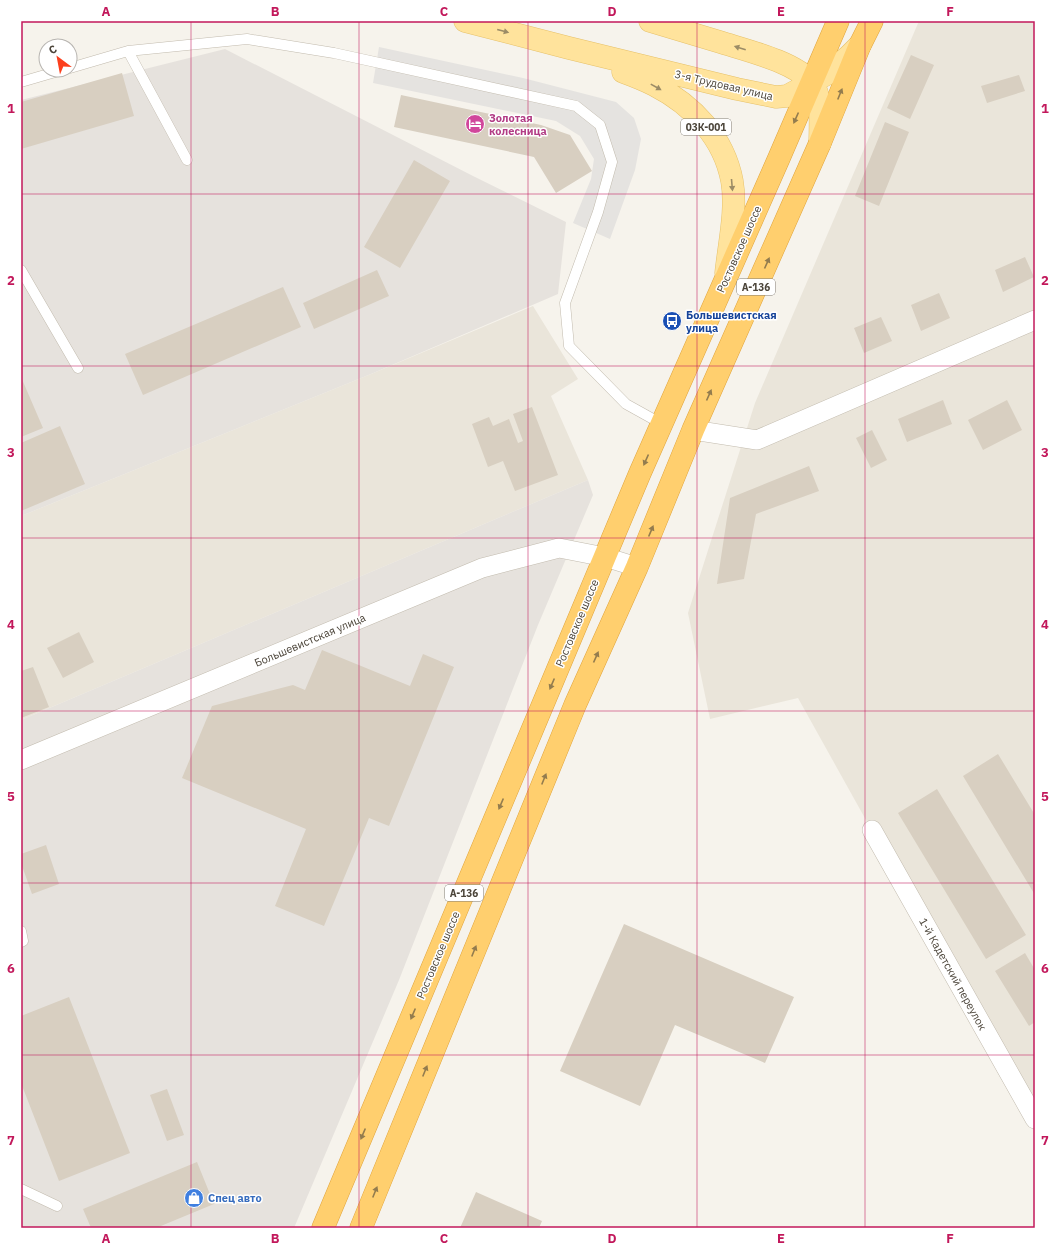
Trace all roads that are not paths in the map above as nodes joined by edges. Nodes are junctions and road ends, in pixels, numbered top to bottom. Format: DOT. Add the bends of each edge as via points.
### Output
graph roads {
  1 [pos="465,21"];
  2 [pos="650,21"];
  3 [pos="838,21"];
  4 [pos="872,21"];
  5 [pos="860,45"];
  6 [pos="569,48"];
  7 [pos="128,51"];
  8 [pos="78,66"];
  9 [pos="38,77"];
  10 [pos="21,82"];
  11 [pos="812,83"];
  12 [pos="820,143"];
  13 [pos="187,160"];
  14 [pos="21,270"];
  15 [pos="726,280"];
  16 [pos="1035,320"];
  17 [pos="78,368"];
  18 [pos="662,424"];
  19 [pos="693,430"];
  20 [pos="605,557"];
  21 [pos="636,567"];
  22 [pos="21,760"];
  23 [pos="872,830"];
  24 [pos="21,931"];
  25 [pos="21,942"];
  26 [pos="1035,1119"];
  27 [pos="21,1189"];
  28 [pos="58,1206"];
  29 [pos="323,1228"];
  30 [pos="361,1228"];
  1 -- 6 [label="main road, 3-я Трудовая улица / 03К-001, one-way"];
  11 -- 2 [label="main road, one-way" via="794,70 759,54"];
  3 -- 11 [label="highway, Ростовское шоссе / А-136"];
  4 -- 5 [label="highway, А-136"];
  5 -- 11 [label="main road, А-136" via="840,64"];
  12 -- 5 [label="highway, А-136, one-way"];
  6 -- 11 [label="main road, 3-я Трудовая улица / 03К-001" via="776,97 788,96"];
  6 -- 15 [label="main road, 03К-001, one-way" via="655,86 696,114 715,137 726,157 732,182 733,210"];
  7 -- 8 [label="lane"];
  7 -- 13 [label="lane"];
  7 -- 18 [label="lane" via="247,39 334,53 576,106 600,125 612,162 598,212 565,303 569,346 626,404"];
  9 -- 10 [label="lane"];
  11 -- 12 [label="main road, А-136" via="820,110"];
  11 -- 15 [label="highway, Ростовское шоссе / А-136, one-way"];
  19 -- 12 [label="highway, А-136, one-way"];
  14 -- 17 [label="lane"];
  15 -- 18 [label="highway, Ростовское шоссе / А-136"];
  16 -- 19 [label="street" via="757,440"];
  18 -- 20 [label="highway, Ростовское шоссе / А-136, one-way"];
  21 -- 19 [label="highway, А-136, one-way"];
  20 -- 21 [label="street, Большевистская улица"];
  20 -- 22 [label="street, Большевистская улица" via="559,548 482,568"];
  20 -- 29 [label="highway, Ростовское шоссе / А-136, one-way"];
  30 -- 21 [label="highway, А-136, one-way" via="575,705"];
  23 -- 26 [label="street, 1-й Кадетский переулок"];
  24 -- 25 [label="lane"];
  27 -- 28 [label="lane"];
}
